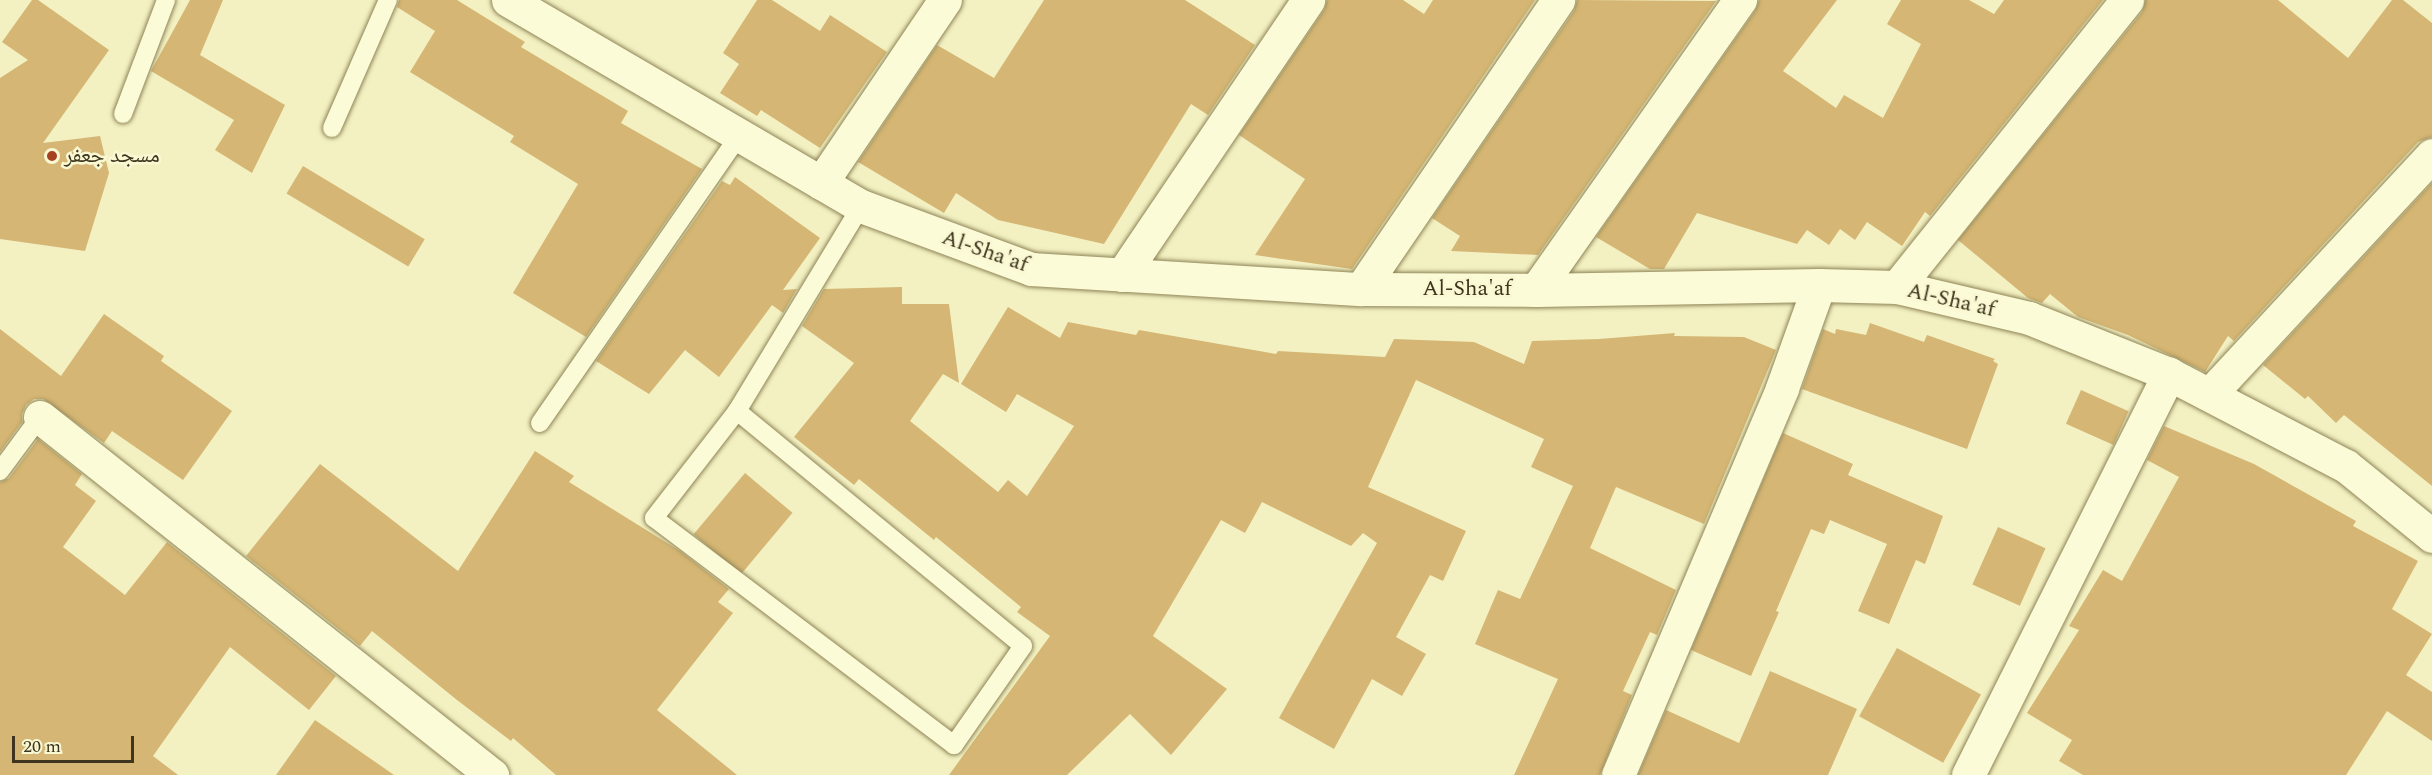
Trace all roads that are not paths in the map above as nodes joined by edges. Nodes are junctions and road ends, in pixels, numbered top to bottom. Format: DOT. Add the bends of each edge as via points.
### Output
graph roads {
  1 [pos="166,0"];
  2 [pos="388,0"];
  3 [pos="508,0"];
  4 [pos="945,0"];
  5 [pos="1308,0"];
  6 [pos="1558,0"];
  7 [pos="1740,0"];
  8 [pos="2127,0"];
  9 [pos="544,10"];
  10 [pos="123,114"];
  11 [pos="332,128"];
  12 [pos="739,136"];
  13 [pos="2432,155"];
  14 [pos="821,183"];
  15 [pos="861,206"];
  16 [pos="1122,275"];
  17 [pos="1819,285"];
  18 [pos="1897,287"];
  19 [pos="1361,289"];
  20 [pos="1536,290"];
  21 [pos="2169,374"];
  22 [pos="2210,394"];
  23 [pos="737,411"];
  24 [pos="40,417"];
  25 [pos="540,423"];
  26 [pos="0,471"];
  27 [pos="2432,536"];
  28 [pos="492,775"];
  29 [pos="1618,775"];
  30 [pos="1968,775"];
  1 -- 10 [label="lane"];
  2 -- 11 [label="lane"];
  3 -- 9 [label="street, Al-Sha'af"];
  4 -- 14 [label="street"];
  5 -- 16 [label="street"];
  6 -- 19 [label="street"];
  7 -- 20 [label="street"];
  8 -- 18 [label="street"];
  9 -- 12 [label="street, Al-Sha'af"];
  12 -- 14 [label="street, Al-Sha'af"];
  12 -- 25 [label="lane"];
  13 -- 22 [label="street"];
  14 -- 15 [label="street, Al-Sha'af"];
  15 -- 16 [label="street, Al-Sha'af" via="1031,269"];
  15 -- 23 [label="lane"];
  16 -- 19 [label="street, Al-Sha'af"];
  17 -- 18 [label="street, Al-Sha'af"];
  17 -- 20 [label="street, Al-Sha'af"];
  17 -- 29 [label="street" via="1782,388"];
  18 -- 21 [label="street, Al-Sha'af" via="2029,318"];
  19 -- 20 [label="street, Al-Sha'af"];
  21 -- 22 [label="street, Al-Sha'af"];
  21 -- 30 [label="street"];
  22 -- 27 [label="street, Al-Sha'af" via="2346,466"];
  23 -- 23 [label="lane" via="654,518 954,745 1023,646"];
  24 -- 26 [label="lane"];
  24 -- 28 [label="street"];
}
